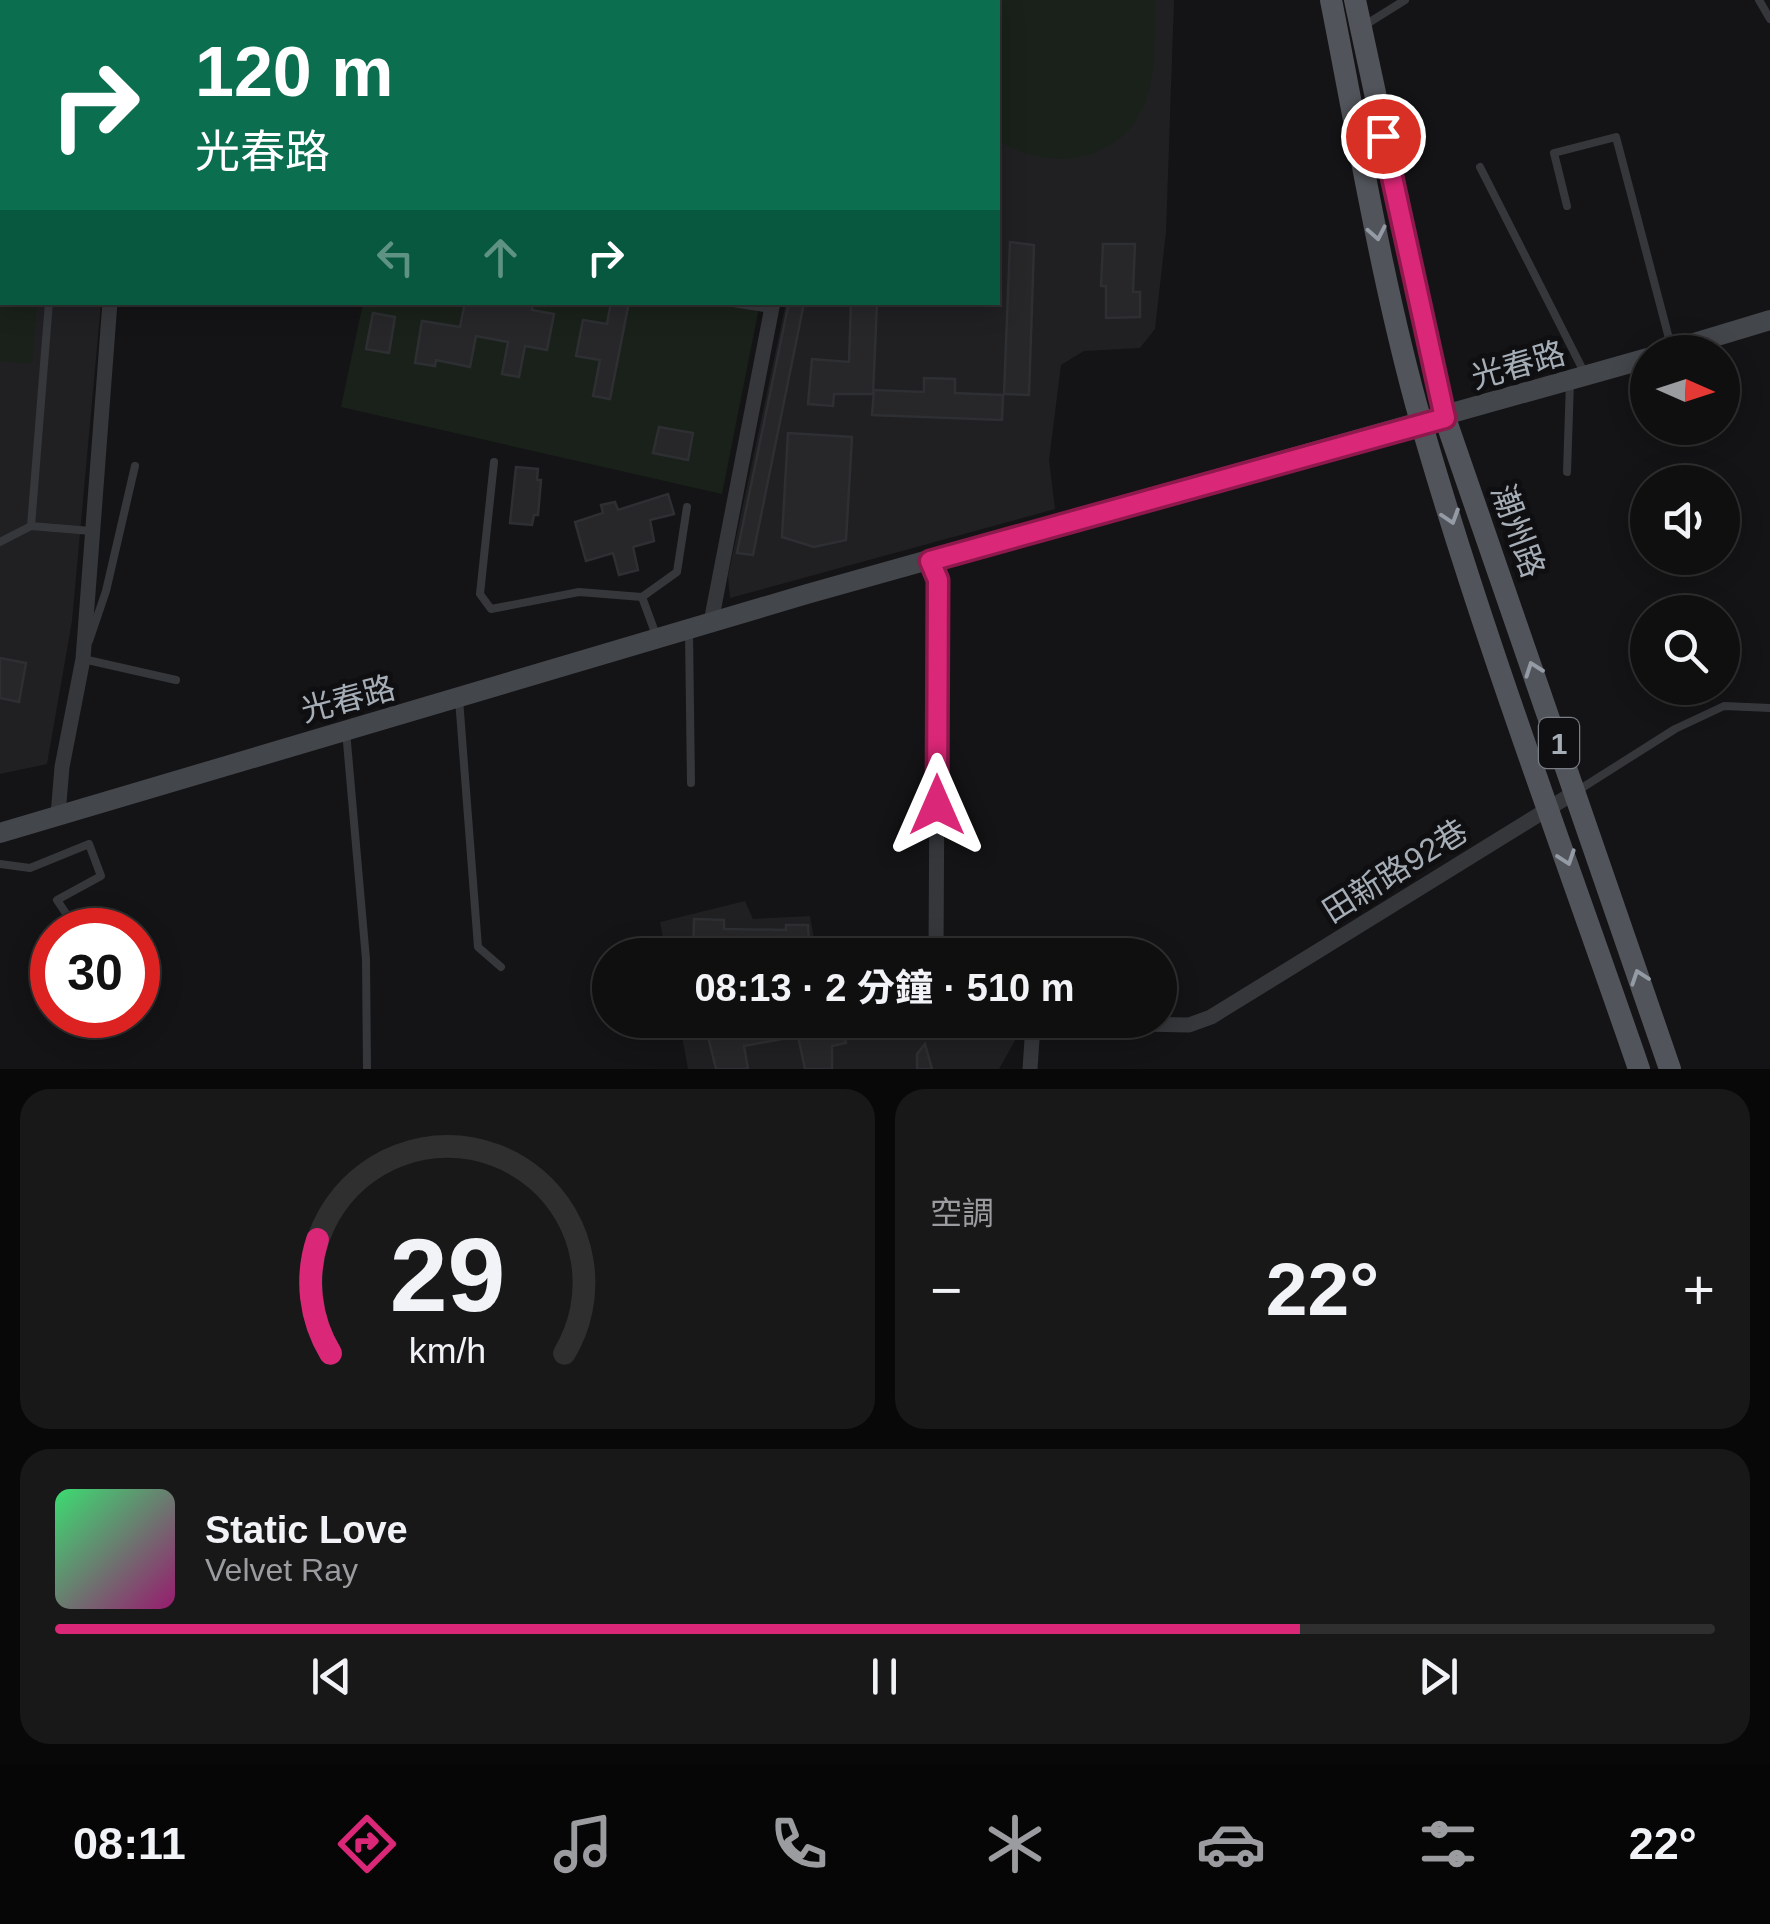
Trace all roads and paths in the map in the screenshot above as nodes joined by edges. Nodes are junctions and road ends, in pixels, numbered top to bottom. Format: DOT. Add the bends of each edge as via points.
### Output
graph roads {
  1 [pos="1331,0"];
  2 [pos="1355,0"];
  3 [pos="1405,0"];
  4 [pos="1760,0"];
  5 [pos="1770,19"];
  6 [pos="1361,28"];
  7 [pos="1480,168"];
  8 [pos="1568,206"];
  9 [pos="49,305"];
  10 [pos="110,305"];
  11 [pos="772,306"];
  12 [pos="1770,320"];
  13 [pos="1664,335"];
  14 [pos="1721,335"];
  15 [pos="1630,363"];
  16 [pos="1578,379"];
  17 [pos="1445,418"];
  18 [pos="1422,424"];
  19 [pos="494,462"];
  20 [pos="136,466"];
  21 [pos="1567,472"];
  22 [pos="687,507"];
  23 [pos="31,526"];
  24 [pos="91,530"];
  25 [pos="0,542"];
  26 [pos="930,561"];
  27 [pos="642,597"];
  28 [pos="711,622"];
  29 [pos="688,629"];
  30 [pos="657,638"];
  31 [pos="83,659"];
  32 [pos="176,680"];
  33 [pos="459,699"];
  34 [pos="1770,708"];
  35 [pos="346,731"];
  36 [pos="691,783"];
  37 [pos="1576,791"];
  38 [pos="1550,808"];
  39 [pos="58,815"];
  40 [pos="0,832"];
  41 [pos="0,864"];
  42 [pos="62,908"];
  43 [pos="936,938"];
  44 [pos="501,967"];
  45 [pos="1177,1025"];
  46 [pos="1032,1038"];
  47 [pos="367,1069"];
  48 [pos="1030,1069"];
  49 [pos="1639,1069"];
  50 [pos="1670,1069"];
  1 -- 18 [label="main road, 潮州路 / 1, one-way"];
  2 -- 6 [label="main road, 潮州路 / 1"];
  3 -- 6 [label="lane"];
  4 -- 5 [label="lane"];
  6 -- 17 [label="main road, 潮州路 / 1"];
  7 -- 16 [label="lane"];
  8 -- 13 [label="lane" via="1554,153 1616,137"];
  9 -- 23 [label="lane"];
  10 -- 24 [label="street"];
  11 -- 28 [label="street"];
  12 -- 14 [label="main road"];
  15 -- 16 [label="main road, 光春路"];
  16 -- 17 [label="main road, 光春路"];
  16 -- 21 [label="lane"];
  17 -- 18 [label="main road, 光春路"];
  37 -- 17 [label="main road, 潮州路 / 1, one-way"];
  18 -- 26 [label="main road, 光春路"];
  18 -- 38 [label="main road, 潮州路 / 1, one-way"];
  19 -- 27 [label="lane" via="480,594 491,609 578,592"];
  20 -- 31 [label="lane"];
  22 -- 27 [label="lane" via="677,572"];
  23 -- 24 [label="lane"];
  23 -- 25 [label="lane"];
  24 -- 31 [label="street"];
  26 -- 28 [label="main road, 光春路"];
  26 -- 43 [label="street" via="938,580"];
  27 -- 30 [label="lane"];
  28 -- 29 [label="main road, 光春路"];
  29 -- 30 [label="main road, 光春路"];
  29 -- 36 [label="lane"];
  30 -- 33 [label="main road, 光春路"];
  31 -- 32 [label="lane"];
  31 -- 39 [label="street"];
  33 -- 35 [label="main road, 光春路"];
  33 -- 44 [label="lane" via="478,947"];
  34 -- 37 [label="lane, 田新路92巷" via="1724,706"];
  35 -- 39 [label="main road, 光春路"];
  35 -- 47 [label="lane" via="366,958"];
  37 -- 38 [label="street, 田新路92巷"];
  50 -- 37 [label="main road, 潮州路 / 1, one-way"];
  38 -- 45 [label="street, 田新路92巷" via="1211,1017"];
  38 -- 49 [label="main road, 潮州路 / 1, one-way"];
  39 -- 40 [label="main road, 光春路"];
  41 -- 42 [label="lane" via="30,868 90,844 101,876 57,900"];
  46 -- 48 [label="street"];
}
